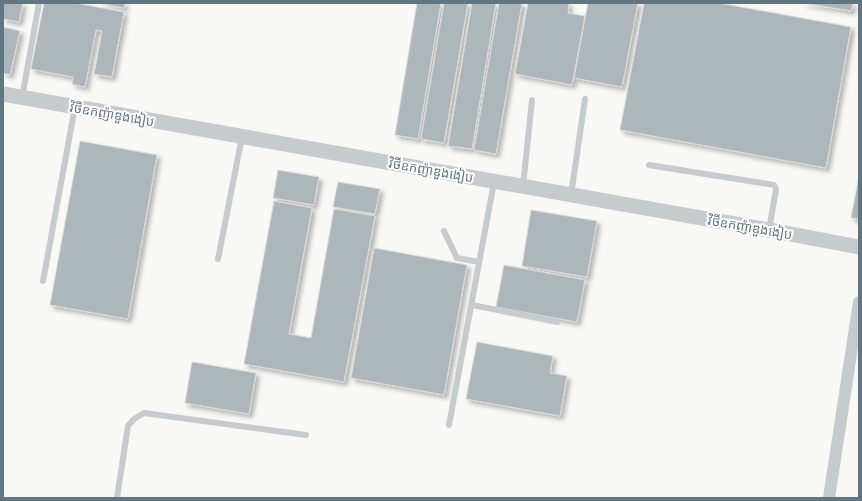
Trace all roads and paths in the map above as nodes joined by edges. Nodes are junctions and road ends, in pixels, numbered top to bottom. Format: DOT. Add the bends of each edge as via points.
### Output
graph roads {
  1 [pos="39,3"];
  2 [pos="3,94"];
  3 [pos="22,98"];
  4 [pos="532,100"];
  5 [pos="585,100"];
  6 [pos="75,107"];
  7 [pos="242,137"];
  8 [pos="649,165"];
  9 [pos="494,181"];
  10 [pos="523,186"];
  11 [pos="571,195"];
  12 [pos="769,230"];
  13 [pos="444,231"];
  14 [pos="859,247"];
  15 [pos="218,259"];
  16 [pos="479,262"];
  17 [pos="43,281"];
  18 [pos="859,302"];
  19 [pos="472,305"];
  20 [pos="558,322"];
  21 [pos="449,425"];
  22 [pos="306,434"];
  23 [pos="117,498"];
  24 [pos="832,498"];
  1 -- 3 [label="lane"];
  2 -- 3 [label="street, វិថីឧកញ៉ាឌួងងៀប"];
  3 -- 6 [label="street, វិថីឧកញ៉ាឌួងងៀប"];
  4 -- 10 [label="lane"];
  5 -- 11 [label="lane"];
  6 -- 7 [label="street, វិថីឧកញ៉ាឌួងងៀប"];
  6 -- 17 [label="lane"];
  7 -- 9 [label="street, វិថីឧកញ៉ាឌួងងៀប"];
  7 -- 15 [label="lane"];
  8 -- 12 [label="lane" via="774,185 776,188"];
  9 -- 10 [label="street, វិថីឧកញ៉ាឌួងងៀប"];
  9 -- 16 [label="lane"];
  10 -- 11 [label="street, វិថីឧកញ៉ាឌួងងៀប"];
  11 -- 12 [label="street, វិថីឧកញ៉ាឌួងងៀប"];
  12 -- 14 [label="street, វិថីឧកញ៉ាឌួងងៀប"];
  13 -- 16 [label="lane" via="458,258"];
  16 -- 19 [label="lane"];
  18 -- 24 [label="street"];
  19 -- 20 [label="lane"];
  19 -- 21 [label="lane"];
  22 -- 23 [label="lane" via="144,414 134,418 128,426"];
}
